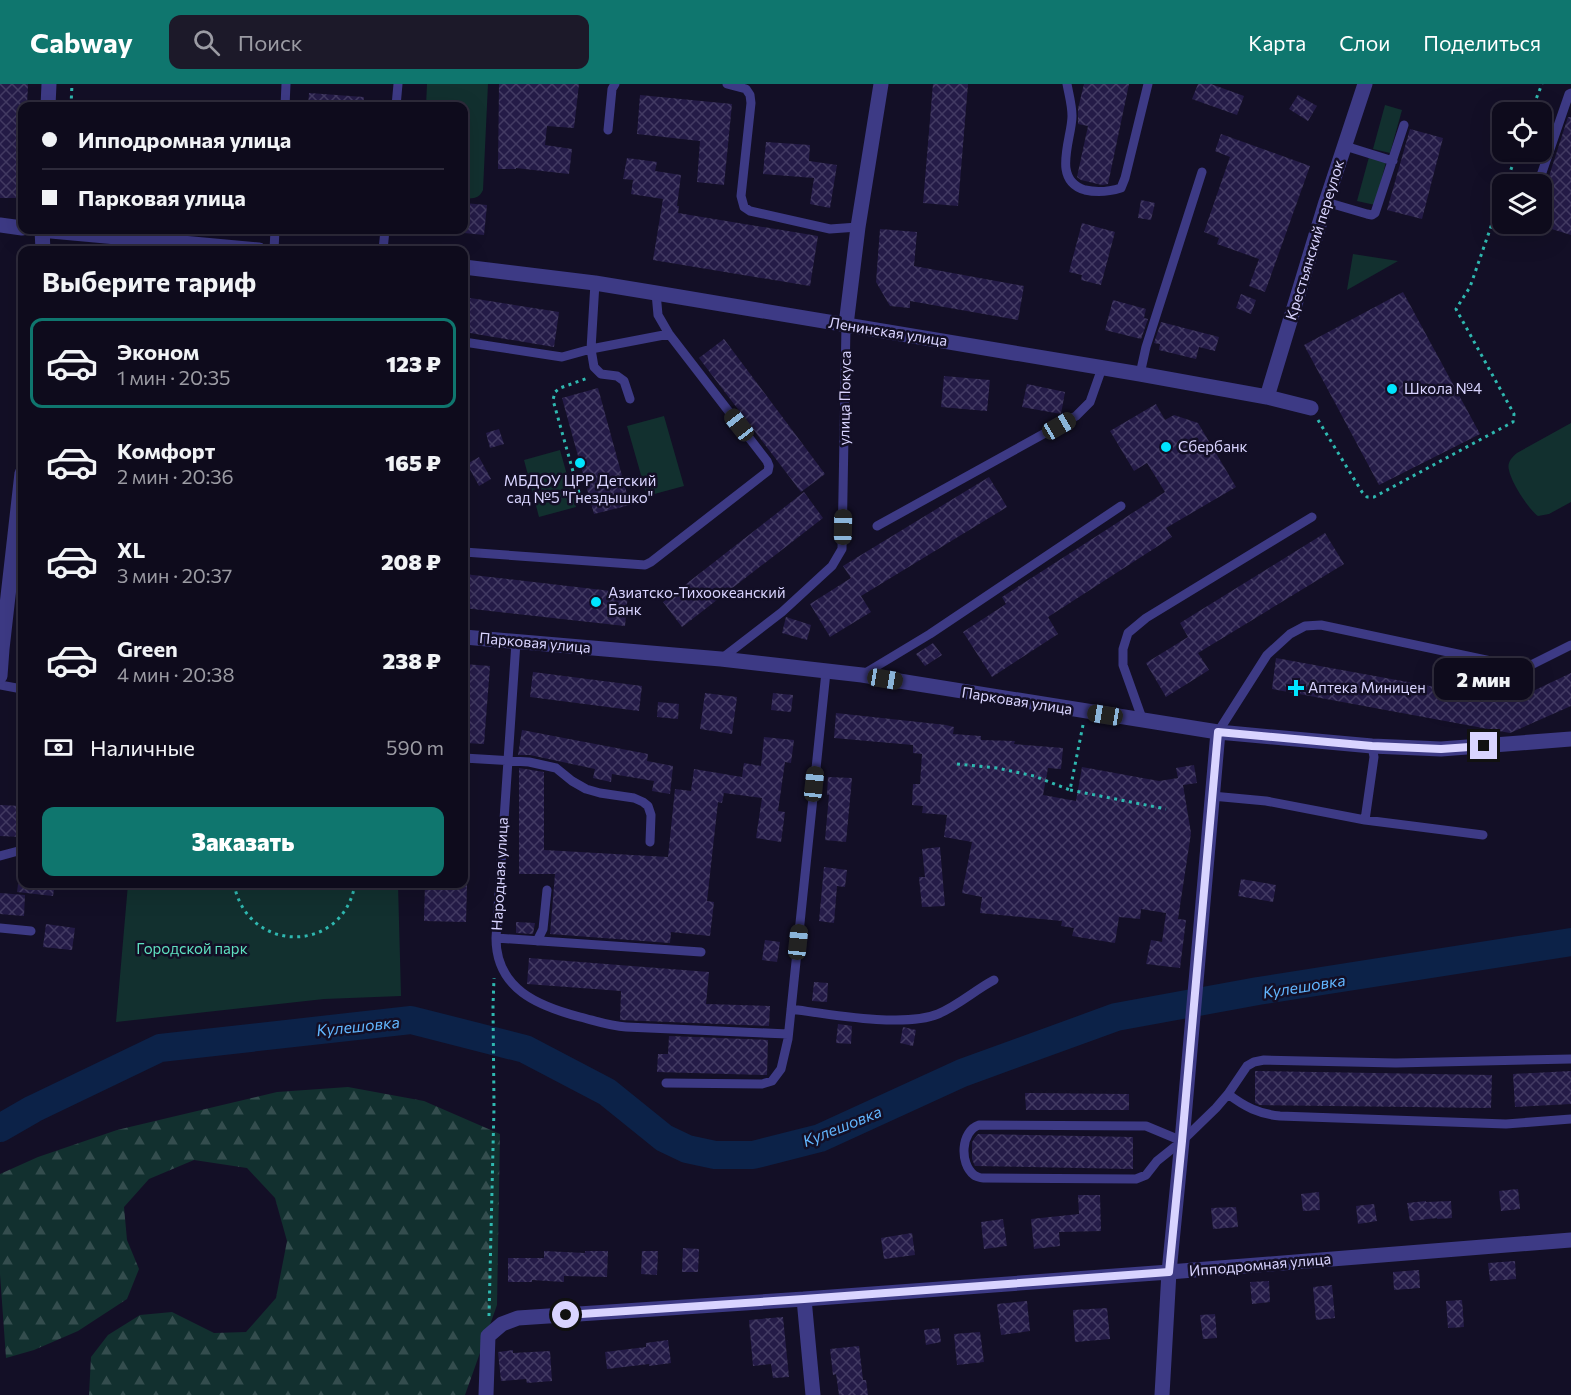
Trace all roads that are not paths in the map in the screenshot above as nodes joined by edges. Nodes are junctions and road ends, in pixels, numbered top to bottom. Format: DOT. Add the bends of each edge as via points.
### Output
graph roads {
  1 [pos="50,84"];
  2 [pos="286,84"];
  3 [pos="398,84"];
  4 [pos="615,84"];
  5 [pos="727,84"];
  6 [pos="881,84"];
  7 [pos="1067,84"];
  8 [pos="1148,84"];
  9 [pos="1365,84"];
  10 [pos="1571,93"];
  11 [pos="48,102"];
  12 [pos="285,102"];
  13 [pos="396,102"];
  14 [pos="1404,125"];
  15 [pos="608,130"];
  16 [pos="1345,146"];
  17 [pos="1393,161"];
  18 [pos="1202,172"];
  19 [pos="1541,174"];
  20 [pos="1326,202"];
  21 [pos="0,225"];
  22 [pos="18,227"];
  23 [pos="858,227"];
  24 [pos="85,234"];
  25 [pos="216,246"];
  26 [pos="468,268"];
  27 [pos="595,284"];
  28 [pos="656,293"];
  29 [pos="846,325"];
  30 [pos="669,334"];
  31 [pos="468,343"];
  32 [pos="591,349"];
  33 [pos="1102,368"];
  34 [pos="1140,374"];
  35 [pos="1267,397"];
  36 [pos="630,399"];
  37 [pos="1311,408"];
  38 [pos="1121,506"];
  39 [pos="18,514"];
  40 [pos="1312,517"];
  41 [pos="877,526"];
  42 [pos="468,552"];
  43 [pos="10,596"];
  44 [pos="468,637"];
  45 [pos="516,642"];
  46 [pos="1571,645"];
  47 [pos="1,649"];
  48 [pos="721,659"];
  49 [pos="826,672"];
  50 [pos="862,675"];
  51 [pos="0,676"];
  52 [pos="0,685"];
  53 [pos="18,688"];
  54 [pos="1143,721"];
  55 [pos="1218,732"];
  56 [pos="1571,740"];
  57 [pos="1372,746"];
  58 [pos="468,758"];
  59 [pos="508,760"];
  60 [pos="1212,796"];
  61 [pos="1365,820"];
  62 [pos="1483,835"];
  63 [pos="650,842"];
  64 [pos="18,851"];
  65 [pos="0,856"];
  66 [pos="547,890"];
  67 [pos="0,928"];
  68 [pos="31,931"];
  69 [pos="496,938"];
  70 [pos="537,941"];
  71 [pos="701,952"];
  72 [pos="994,980"];
  73 [pos="791,1009"];
  74 [pos="788,1034"];
  75 [pos="1571,1059"];
  76 [pos="666,1083"];
  77 [pos="1228,1094"];
  78 [pos="1571,1119"];
  79 [pos="1182,1141"];
  80 [pos="1571,1240"];
  81 [pos="1169,1272"];
  82 [pos="804,1299"];
  83 [pos="486,1395"];
  84 [pos="813,1395"];
  85 [pos="1162,1395"];
  1 -- 11 [label="street"];
  2 -- 12 [label="lane"];
  3 -- 13 [label="lane"];
  4 -- 15 [label="lane"];
  5 -- 23 [label="lane" via="746,88 752,103 741,195 744,207 830,229"];
  6 -- 23 [label="street, улица Покуса"];
  7 -- 8 [label="lane" via="1072,116 1065,162 1067,176 1074,185 1098,193 1121,188"];
  9 -- 16 [label="street, Крестьянский переулок"];
  10 -- 19 [label="lane"];
  14 -- 17 [label="lane"];
  16 -- 17 [label="lane"];
  16 -- 20 [label="street, Крестьянский переулок"];
  17 -- 20 [label="lane" via="1375,213"];
  18 -- 34 [label="lane"];
  20 -- 35 [label="street, Крестьянский переулок"];
  21 -- 22 [label="street"];
  23 -- 29 [label="street, улица Покуса"];
  24 -- 25 [label="street"];
  26 -- 27 [label="street, Ленинская улица"];
  27 -- 28 [label="street, Ленинская улица"];
  27 -- 32 [label="lane"];
  28 -- 29 [label="street, Ленинская улица"];
  28 -- 30 [label="lane" via="658,315"];
  29 -- 33 [label="street, Ленинская улица"];
  29 -- 48 [label="lane, улица Покуса" via="842,549 832,566 782,612"];
  30 -- 32 [label="lane"];
  30 -- 42 [label="lane" via="767,461 768,471 645,565"];
  31 -- 32 [label="lane" via="562,357"];
  32 -- 36 [label="lane" via="594,367 601,374 624,381"];
  33 -- 34 [label="street, Ленинская улица"];
  33 -- 41 [label="lane" via="1090,402 1076,416"];
  34 -- 35 [label="street, Ленинская улица"];
  35 -- 37 [label="street, Ленинская улица"];
  38 -- 50 [label="lane"];
  39 -- 43 [label="street"];
  40 -- 54 [label="lane" via="1146,618 1128,633 1123,665"];
  43 -- 47 [label="street"];
  44 -- 45 [label="street, Парковая улица"];
  45 -- 48 [label="street, Парковая улица"];
  45 -- 59 [label="lane, Народная улица"];
  46 -- 55 [label="lane" via="1520,668 1321,625 1305,627 1290,634 1267,655"];
  47 -- 51 [label="street"];
  48 -- 49 [label="street, Парковая улица"];
  49 -- 50 [label="street, Парковая улица"];
  49 -- 73 [label="lane"];
  50 -- 54 [label="street, Парковая улица"];
  52 -- 53 [label="lane"];
  54 -- 55 [label="street, Парковая улица"];
  55 -- 57 [label="street, Парковая улица"];
  55 -- 60 [label="street"];
  56 -- 57 [label="street, Парковая улица" via="1441,749"];
  57 -- 61 [label="lane" via="1374,757"];
  58 -- 59 [label="lane"];
  59 -- 63 [label="lane" via="556,768 586,789 643,802 651,815"];
  59 -- 69 [label="lane, Народная улица"];
  60 -- 61 [label="lane" via="1266,801"];
  60 -- 79 [label="street"];
  61 -- 62 [label="lane"];
  64 -- 65 [label="lane"];
  66 -- 70 [label="lane" via="543,929"];
  67 -- 68 [label="lane"];
  69 -- 70 [label="lane, Народная улица"];
  69 -- 74 [label="lane" via="499,962 507,976 532,1000 551,1009 626,1028"];
  70 -- 71 [label="lane, Народная улица"];
  72 -- 73 [label="lane" via="953,1006 919,1020"];
  73 -- 74 [label="lane"];
  74 -- 76 [label="lane" via="781,1069 772,1081"];
  75 -- 77 [label="lane" via="1396,1063 1264,1059 1247,1066"];
  77 -- 78 [label="lane" via="1262,1114 1280,1116 1506,1124"];
  77 -- 79 [label="lane"];
  79 -- 79 [label="lane" via="1146,1126 979,1125 968,1134 964,1159 974,1176 983,1179 1136,1179 1146,1175"];
  79 -- 81 [label="street"];
  80 -- 81 [label="street, Ипподромная улица"];
  81 -- 82 [label="street, Ипподромная улица"];
  81 -- 85 [label="street"];
  82 -- 83 [label="street, Ипподромная улица" via="518,1318 502,1324 488,1336"];
  82 -- 84 [label="street"];
}
